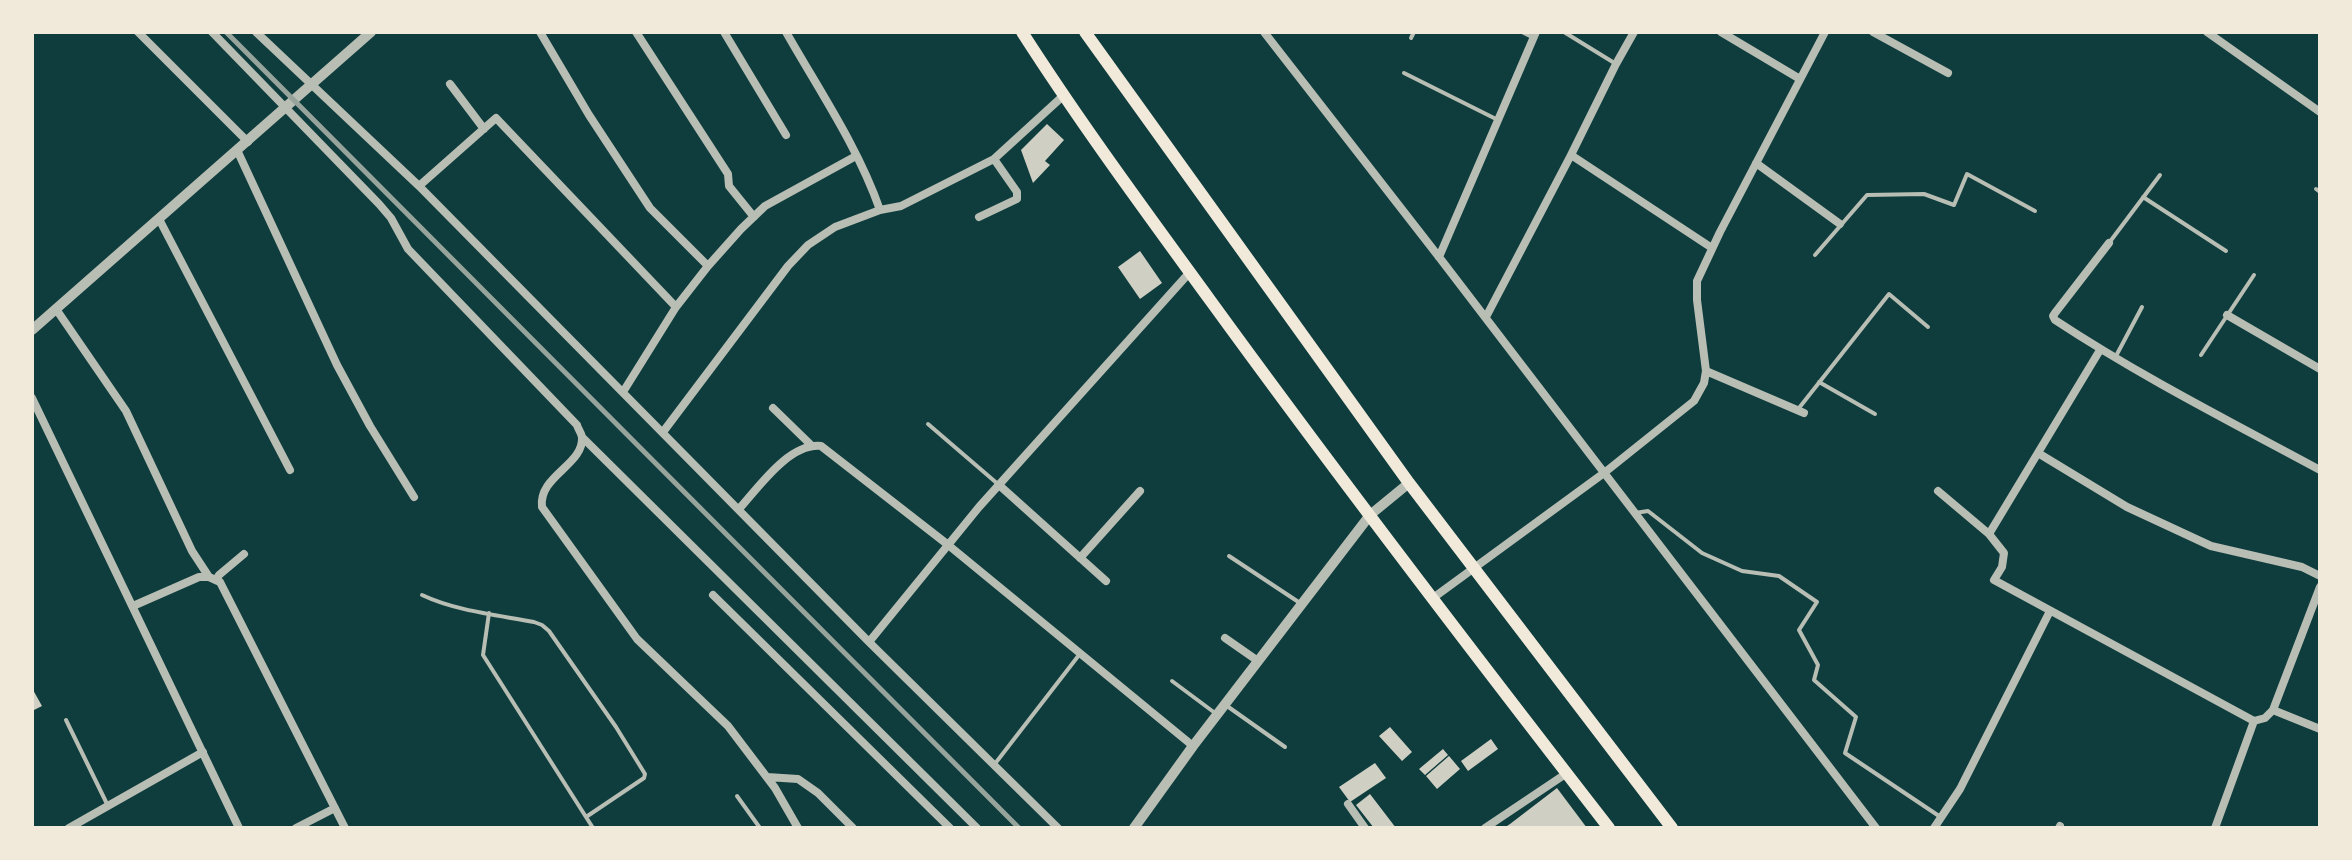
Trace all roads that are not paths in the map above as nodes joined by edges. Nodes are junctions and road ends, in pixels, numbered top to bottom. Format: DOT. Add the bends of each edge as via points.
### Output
graph roads {
  1 [pos="138,32"];
  2 [pos="212,32"];
  3 [pos="256,32"];
  4 [pos="371,32"];
  5 [pos="540,32"];
  6 [pos="636,32"];
  7 [pos="724,32"];
  8 [pos="786,32"];
  9 [pos="1022,32"];
  10 [pos="1264,32"];
  11 [pos="1414,32"];
  12 [pos="1522,32"];
  13 [pos="1564,32"];
  14 [pos="1634,32"];
  15 [pos="1721,32"];
  16 [pos="1825,32"];
  17 [pos="1873,32"];
  18 [pos="2207,32"];
  19 [pos="1090,34"];
  20 [pos="1535,35"];
  21 [pos="1411,38"];
  22 [pos="1616,64"];
  23 [pos="1404,73"];
  24 [pos="1948,73"];
  25 [pos="1800,79"];
  26 [pos="312,83"];
  27 [pos="450,84"];
  28 [pos="1063,96"];
  29 [pos="286,106"];
  30 [pos="2320,112"];
  31 [pos="1498,120"];
  32 [pos="484,129"];
  33 [pos="786,135"];
  34 [pos="248,142"];
  35 [pos="237,150"];
  36 [pos="1571,155"];
  37 [pos="856,156"];
  38 [pos="994,159"];
  39 [pos="1756,163"];
  40 [pos="2160,175"];
  41 [pos="419,186"];
  42 [pos="2143,197"];
  43 [pos="880,210"];
  44 [pos="2035,211"];
  45 [pos="754,217"];
  46 [pos="979,217"];
  47 [pos="159,219"];
  48 [pos="1840,224"];
  49 [pos="2109,243"];
  50 [pos="1712,248"];
  51 [pos="2226,251"];
  52 [pos="1815,255"];
  53 [pos="1439,257"];
  54 [pos="708,266"];
  55 [pos="1190,272"];
  56 [pos="2254,275"];
  57 [pos="676,307"];
  58 [pos="2142,307"];
  59 [pos="56,309"];
  60 [pos="2227,315"];
  61 [pos="1486,317"];
  62 [pos="1928,327"];
  63 [pos="32,330"];
  64 [pos="2100,350"];
  65 [pos="2201,355"];
  66 [pos="2114,358"];
  67 [pos="2320,369"];
  68 [pos="1706,371"];
  69 [pos="1819,382"];
  70 [pos="623,392"];
  71 [pos="32,398"];
  72 [pos="773,408"];
  73 [pos="1800,411"];
  74 [pos="1875,414"];
  75 [pos="928,424"];
  76 [pos="663,432"];
  77 [pos="582,437"];
  78 [pos="811,445"];
  79 [pos="2038,453"];
  80 [pos="290,470"];
  81 [pos="2320,470"];
  82 [pos="1604,473"];
  83 [pos="1409,483"];
  84 [pos="999,485"];
  85 [pos="1140,491"];
  86 [pos="1938,491"];
  87 [pos="414,497"];
  88 [pos="739,509"];
  89 [pos="1635,513"];
  90 [pos="1370,515"];
  91 [pos="1989,534"];
  92 [pos="947,544"];
  93 [pos="244,554"];
  94 [pos="1229,556"];
  95 [pos="1080,558"];
  96 [pos="1474,568"];
  97 [pos="2320,576"];
  98 [pos="213,578"];
  99 [pos="1106,581"];
  100 [pos="2320,587"];
  101 [pos="422,595"];
  102 [pos="713,595"];
  103 [pos="1433,598"];
  104 [pos="1302,604"];
  105 [pos="133,606"];
  106 [pos="2050,611"];
  107 [pos="489,613"];
  108 [pos="1225,638"];
  109 [pos="869,642"];
  110 [pos="1080,653"];
  111 [pos="1258,661"];
  112 [pos="1172,681"];
  113 [pos="1225,705"];
  114 [pos="2273,710"];
  115 [pos="1218,715"];
  116 [pos="66,720"];
  117 [pos="2254,721"];
  118 [pos="2320,729"];
  119 [pos="1193,746"];
  120 [pos="1285,747"];
  121 [pos="203,752"];
  122 [pos="994,765"];
  123 [pos="1567,773"];
  124 [pos="767,777"];
  125 [pos="737,796"];
  126 [pos="1348,804"];
  127 [pos="108,806"];
  128 [pos="335,808"];
  129 [pos="586,817"];
  130 [pos="1941,817"];
  131 [pos="1670,827"];
  132 [pos="69,828"];
  133 [pos="239,828"];
  134 [pos="296,828"];
  135 [pos="345,828"];
  136 [pos="593,828"];
  137 [pos="760,828"];
  138 [pos="798,828"];
  139 [pos="853,828"];
  140 [pos="950,828"];
  141 [pos="977,828"];
  142 [pos="1058,828"];
  143 [pos="1134,828"];
  144 [pos="1365,828"];
  145 [pos="1485,828"];
  146 [pos="1609,828"];
  147 [pos="1876,828"];
  148 [pos="1934,828"];
  149 [pos="2215,828"];
  1 -- 34 [label="street"];
  2 -- 29 [label="street"];
  3 -- 26 [label="street"];
  4 -- 26 [label="street"];
  5 -- 54 [label="street" via="650,208"];
  6 -- 45 [label="street" via="728,174 729,186"];
  7 -- 33 [label="street"];
  8 -- 37 [label="street"];
  9 -- 28 [label="main road"];
  10 -- 53 [label="street"];
  11 -- 21 [label="lane"];
  12 -- 20 [label="lane"];
  13 -- 22 [label="lane"];
  14 -- 22 [label="street"];
  15 -- 25 [label="street"];
  16 -- 25 [label="street"];
  17 -- 24 [label="street"];
  18 -- 30 [label="street"];
  19 -- 83 [label="main road"];
  20 -- 31 [label="street"];
  22 -- 36 [label="street"];
  23 -- 31 [label="lane"];
  25 -- 39 [label="street"];
  26 -- 29 [label="street"];
  26 -- 41 [label="street"];
  27 -- 32 [label="street"];
  28 -- 38 [label="street"];
  28 -- 55 [label="main road"];
  29 -- 34 [label="street"];
  29 -- 77 [label="street" via="391,218 408,249 577,425"];
  31 -- 53 [label="street"];
  32 -- 41 [label="street"];
  32 -- 57 [label="street" via="496,118"];
  34 -- 35 [label="street"];
  35 -- 47 [label="street"];
  35 -- 87 [label="street" via="337,365"];
  36 -- 50 [label="street"];
  36 -- 61 [label="street"];
  37 -- 43 [label="street"];
  37 -- 45 [label="street"];
  38 -- 43 [label="street" via="901,206"];
  38 -- 46 [label="street" via="1017,199"];
  39 -- 48 [label="street"];
  39 -- 50 [label="street"];
  40 -- 42 [label="lane"];
  41 -- 70 [label="street"];
  42 -- 49 [label="lane"];
  42 -- 51 [label="lane"];
  43 -- 76 [label="street" via="835,227 808,245"];
  44 -- 48 [label="lane" via="1967,174 1954,205 1924,194 1867,195"];
  45 -- 54 [label="street"];
  47 -- 59 [label="street"];
  47 -- 80 [label="street"];
  48 -- 52 [label="lane"];
  49 -- 64 [label="street" via="2053,316"];
  50 -- 68 [label="street" via="1697,281"];
  53 -- 61 [label="street"];
  54 -- 57 [label="street"];
  55 -- 84 [label="street"];
  55 -- 90 [label="main road"];
  56 -- 60 [label="lane"];
  57 -- 70 [label="street"];
  58 -- 66 [label="lane"];
  59 -- 63 [label="street"];
  59 -- 98 [label="street" via="126,411 192,551"];
  60 -- 65 [label="lane"];
  60 -- 67 [label="street"];
  61 -- 82 [label="street"];
  62 -- 69 [label="lane" via="1889,294"];
  64 -- 66 [label="street"];
  64 -- 79 [label="street"];
  66 -- 81 [label="street"];
  68 -- 73 [label="street"];
  68 -- 82 [label="street" via="1694,401"];
  69 -- 73 [label="lane"];
  69 -- 74 [label="lane"];
  70 -- 76 [label="street"];
  71 -- 105 [label="street"];
  72 -- 78 [label="street"];
  75 -- 84 [label="lane"];
  76 -- 88 [label="street"];
  77 -- 124 [label="street" via="578,452 545,487 542,507 637,639 728,726"];
  77 -- 141 [label="street"];
  78 -- 88 [label="street" via="789,455"];
  78 -- 92 [label="street" via="821,446"];
  79 -- 91 [label="street"];
  79 -- 97 [label="street" via="2127,507 2211,546"];
  82 -- 89 [label="street"];
  82 -- 96 [label="street"];
  83 -- 90 [label="street"];
  83 -- 96 [label="main road"];
  84 -- 92 [label="street"];
  84 -- 95 [label="street"];
  85 -- 95 [label="street"];
  86 -- 91 [label="street"];
  88 -- 109 [label="street"];
  89 -- 130 [label="lane" via="1648,511 1702,553 1742,571 1779,576 1817,602 1799,630 1818,665 1814,680 1856,717 1845,753"];
  89 -- 147 [label="street"];
  90 -- 103 [label="main road"];
  90 -- 104 [label="street"];
  91 -- 106 [label="street" via="2004,553 1994,580"];
  92 -- 109 [label="street"];
  92 -- 110 [label="street"];
  93 -- 98 [label="street"];
  94 -- 104 [label="lane"];
  95 -- 99 [label="street"];
  96 -- 103 [label="street"];
  96 -- 131 [label="main road"];
  98 -- 105 [label="street" via="199,577"];
  98 -- 128 [label="street" via="220,582"];
  100 -- 114 [label="street"];
  101 -- 107 [label="lane"];
  102 -- 140 [label="street"];
  103 -- 123 [label="main road"];
  104 -- 111 [label="street"];
  105 -- 121 [label="street"];
  106 -- 117 [label="street"];
  106 -- 130 [label="street"];
  107 -- 129 [label="lane" via="483,655"];
  107 -- 129 [label="lane" via="549,631 643,768 644,778"];
  108 -- 111 [label="street"];
  109 -- 122 [label="street"];
  110 -- 119 [label="street"];
  110 -- 122 [label="lane"];
  111 -- 113 [label="street"];
  112 -- 115 [label="lane"];
  113 -- 115 [label="street"];
  113 -- 120 [label="lane"];
  114 -- 117 [label="street"];
  114 -- 118 [label="street"];
  115 -- 119 [label="street"];
  116 -- 127 [label="lane"];
  117 -- 149 [label="street"];
  119 -- 143 [label="street"];
  121 -- 127 [label="street"];
  121 -- 133 [label="street"];
  122 -- 142 [label="street"];
  123 -- 145 [label="street"];
  123 -- 146 [label="main road"];
  124 -- 138 [label="street"];
  124 -- 139 [label="street" via="798,779"];
  125 -- 137 [label="lane"];
  126 -- 144 [label="street"];
  127 -- 132 [label="street"];
  128 -- 134 [label="street"];
  128 -- 135 [label="street"];
  129 -- 136 [label="lane"];
  130 -- 148 [label="street"];
}
